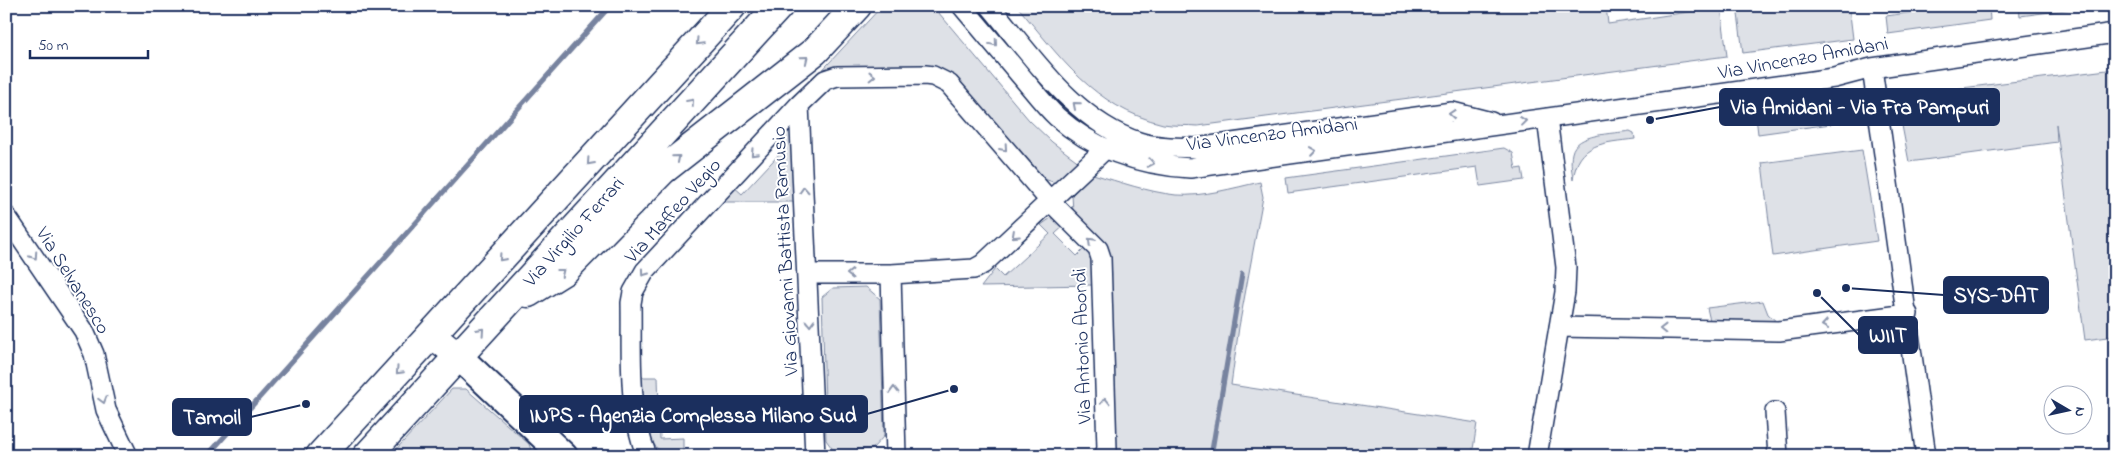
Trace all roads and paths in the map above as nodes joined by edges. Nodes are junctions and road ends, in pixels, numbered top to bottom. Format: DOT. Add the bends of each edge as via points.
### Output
graph roads {
  1 [pos="732,6"];
  2 [pos="779,6"];
  3 [pos="857,6"];
  4 [pos="962,6"];
  5 [pos="990,6"];
  6 [pos="2115,33"];
  7 [pos="1872,68"];
  8 [pos="799,105"];
  9 [pos="1547,118"];
  10 [pos="1499,124"];
  11 [pos="1105,149"];
  12 [pos="1050,201"];
  13 [pos="6,216"];
  14 [pos="808,274"];
  15 [pos="891,274"];
  16 [pos="504,305"];
  17 [pos="1908,314"];
  18 [pos="1559,327"];
  19 [pos="432,335"];
  20 [pos="458,356"];
  21 [pos="1775,412"];
  22 [pos="1105,452"];
  23 [pos="128,456"];
  24 [pos="320,456"];
  25 [pos="367,456"];
  26 [pos="564,456"];
  27 [pos="647,456"];
  28 [pos="815,456"];
  29 [pos="896,456"];
  30 [pos="1538,456"];
  31 [pos="1778,456"];
  32 [pos="1926,456"];
  1 -- 19 [label="main road, Via Virgilio Ferrari, one-way"];
  16 -- 2 [label="main road, Via Virgilio Ferrari, one-way"];
  16 -- 3 [label="main road, one-way" via="565,270 663,170 815,51"];
  4 -- 11 [label="street, Via Vincenzo Amidani, one-way" via="1057,117"];
  10 -- 5 [label="street, Via Vincenzo Amidani, one-way" via="1452,112 1196,148 1140,142 1115,133 1068,98"];
  6 -- 7 [label="street, Via Vincenzo Amidani"];
  7 -- 9 [label="street, Via Vincenzo Amidani" via="1834,78"];
  7 -- 17 [label="street"];
  8 -- 12 [label="street, Via Maffeo Vegio, one-way" via="831,78 933,76 949,84"];
  14 -- 8 [label="street, Via Giovanni Battista Ramusio, one-way"];
  8 -- 27 [label="street, Via Maffeo Vegio, one-way" via="645,271 633,292 634,412 639,438"];
  10 -- 9 [label="street, Via Vincenzo Amidani, one-way"];
  9 -- 18 [label="street" via="1566,267"];
  11 -- 10 [label="street, Via Vincenzo Amidani, one-way" via="1148,163 1204,167"];
  11 -- 12 [label="street"];
  12 -- 15 [label="street, one-way" via="974,269"];
  22 -- 12 [label="street, Via Antonio Abondi, one-way" via="1101,258 1096,245"];
  13 -- 23 [label="street, Via Selvanesco, one-way" via="84,331 94,354 106,410"];
  15 -- 14 [label="street, one-way"];
  14 -- 28 [label="street, Via Giovanni Battista Ramusio, one-way"];
  29 -- 15 [label="street, one-way"];
  20 -- 16 [label="main road, Via Virgilio Ferrari, one-way"];
  17 -- 18 [label="street, one-way" via="1779,331"];
  17 -- 32 [label="street"];
  18 -- 30 [label="street"];
  19 -- 20 [label="street"];
  19 -- 24 [label="main road, Via Virgilio Ferrari, one-way"];
  20 -- 25 [label="main road, Via Virgilio Ferrari"];
  20 -- 26 [label="street"];
  21 -- 31 [label="street"];
}
